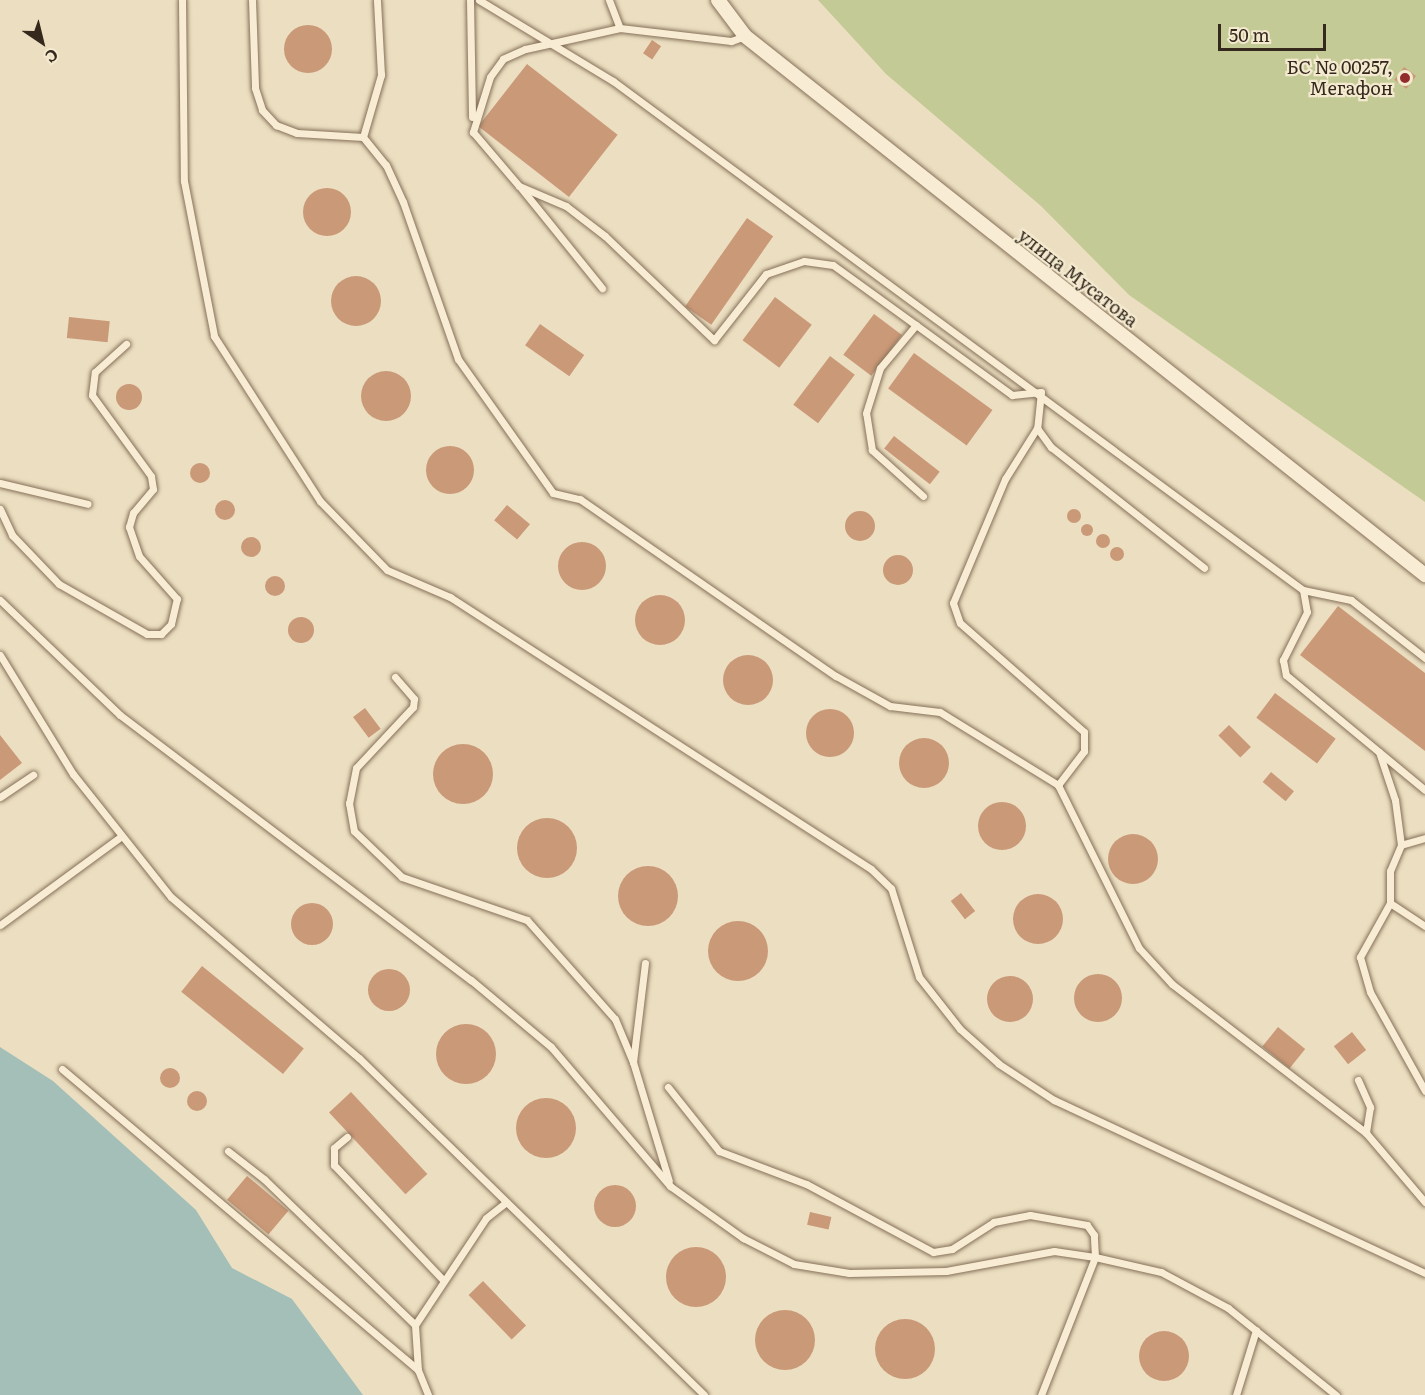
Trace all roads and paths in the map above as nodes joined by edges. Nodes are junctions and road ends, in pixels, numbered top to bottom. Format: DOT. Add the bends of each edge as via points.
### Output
graph roads {
  1 [pos="182,0"];
  2 [pos="252,0"];
  3 [pos="377,0"];
  4 [pos="470,0"];
  5 [pos="479,0"];
  6 [pos="609,0"];
  7 [pos="718,0"];
  8 [pos="620,28"];
  9 [pos="745,36"];
  10 [pos="551,43"];
  11 [pos="472,122"];
  12 [pos="363,137"];
  13 [pos="519,186"];
  14 [pos="602,288"];
  15 [pos="916,325"];
  16 [pos="126,344"];
  17 [pos="1041,392"];
  18 [pos="1037,428"];
  19 [pos="0,483"];
  20 [pos="922,496"];
  21 [pos="88,504"];
  22 [pos="0,509"];
  23 [pos="1204,568"];
  24 [pos="1425,575"];
  25 [pos="1303,590"];
  26 [pos="0,600"];
  27 [pos="0,655"];
  28 [pos="1425,658"];
  29 [pos="395,677"];
  30 [pos="1379,752"];
  31 [pos="33,775"];
  32 [pos="1058,785"];
  33 [pos="1425,790"];
  34 [pos="0,797"];
  35 [pos="119,838"];
  36 [pos="1425,838"];
  37 [pos="1401,846"];
  38 [pos="1390,903"];
  39 [pos="0,925"];
  40 [pos="1425,926"];
  41 [pos="645,963"];
  42 [pos="633,1062"];
  43 [pos="62,1069"];
  44 [pos="1358,1080"];
  45 [pos="668,1087"];
  46 [pos="1425,1091"];
  47 [pos="1366,1133"];
  48 [pos="347,1137"];
  49 [pos="228,1151"];
  50 [pos="670,1186"];
  51 [pos="1425,1202"];
  52 [pos="504,1204"];
  53 [pos="1095,1257"];
  54 [pos="1425,1273"];
  55 [pos="443,1280"];
  56 [pos="415,1325"];
  57 [pos="1256,1330"];
  58 [pos="418,1370"];
  59 [pos="428,1395"];
  60 [pos="704,1395"];
  61 [pos="1041,1395"];
  62 [pos="1236,1395"];
  63 [pos="1336,1395"];
  1 -- 54 [label="lane" via="184,181 214,336 320,501 387,570 450,597 871,869 891,888 919,977 960,1029 999,1064 1054,1100"];
  2 -- 12 [label="lane" via="255,88 262,110 276,125 297,133"];
  3 -- 12 [label="lane" via="381,75"];
  4 -- 11 [label="lane"];
  5 -- 10 [label="lane"];
  6 -- 8 [label="lane"];
  7 -- 9 [label="street, улица Мусатова"];
  8 -- 9 [label="lane" via="731,41"];
  8 -- 10 [label="lane"];
  9 -- 24 [label="street, улица Мусатова"];
  10 -- 11 [label="lane" via="503,59"];
  10 -- 17 [label="lane" via="613,81"];
  11 -- 13 [label="lane" via="476,140"];
  12 -- 32 [label="lane" via="386,165 403,202 458,359 554,493 580,498 836,676 890,706 940,712"];
  13 -- 14 [label="lane"];
  13 -- 15 [label="lane" via="566,206 597,230 714,340 766,274 804,261 833,266"];
  15 -- 17 [label="lane" via="1012,395"];
  15 -- 20 [label="lane" via="880,368 866,413 872,450"];
  16 -- 22 [label="lane" via="94,372 92,395 151,476 153,489 133,513 129,527 139,556 177,599 171,624 161,633 147,634 59,584 12,534"];
  17 -- 18 [label="lane"];
  17 -- 25 [label="lane"];
  18 -- 23 [label="lane" via="1051,447"];
  18 -- 32 [label="lane" via="1005,479 953,603 960,623 1084,732 1084,751"];
  19 -- 21 [label="lane"];
  25 -- 28 [label="lane" via="1351,600"];
  25 -- 30 [label="lane" via="1307,612 1283,668"];
  26 -- 50 [label="lane" via="120,715 471,980 550,1047"];
  27 -- 35 [label="lane" via="72,774"];
  29 -- 42 [label="lane" via="414,699 413,707 356,768 349,803 354,831 402,877 527,920 615,1019"];
  30 -- 33 [label="lane"];
  30 -- 37 [label="lane" via="1395,800"];
  31 -- 34 [label="lane"];
  32 -- 47 [label="lane" via="1139,948 1172,984"];
  35 -- 39 [label="lane"];
  35 -- 52 [label="lane" via="171,897 359,1058"];
  36 -- 37 [label="lane"];
  37 -- 38 [label="lane" via="1390,871"];
  38 -- 40 [label="lane"];
  38 -- 46 [label="lane" via="1360,957 1370,992"];
  41 -- 42 [label="lane"];
  42 -- 50 [label="lane"];
  43 -- 58 [label="lane"];
  44 -- 47 [label="lane" via="1370,1107"];
  45 -- 53 [label="lane" via="719,1151 806,1184 933,1252 952,1249 994,1222 1030,1215 1087,1225 1094,1235"];
  47 -- 51 [label="lane"];
  48 -- 55 [label="lane" via="334,1148 334,1165"];
  49 -- 56 [label="lane" via="264,1179"];
  50 -- 53 [label="lane" via="743,1238 794,1264 849,1273 946,1270 1054,1251"];
  52 -- 55 [label="lane" via="486,1218"];
  52 -- 60 [label="lane"];
  53 -- 57 [label="lane" via="1161,1272"];
  53 -- 61 [label="lane"];
  55 -- 56 [label="lane"];
  56 -- 58 [label="lane"];
  57 -- 62 [label="lane"];
  57 -- 63 [label="lane"];
  58 -- 59 [label="lane"];
}
